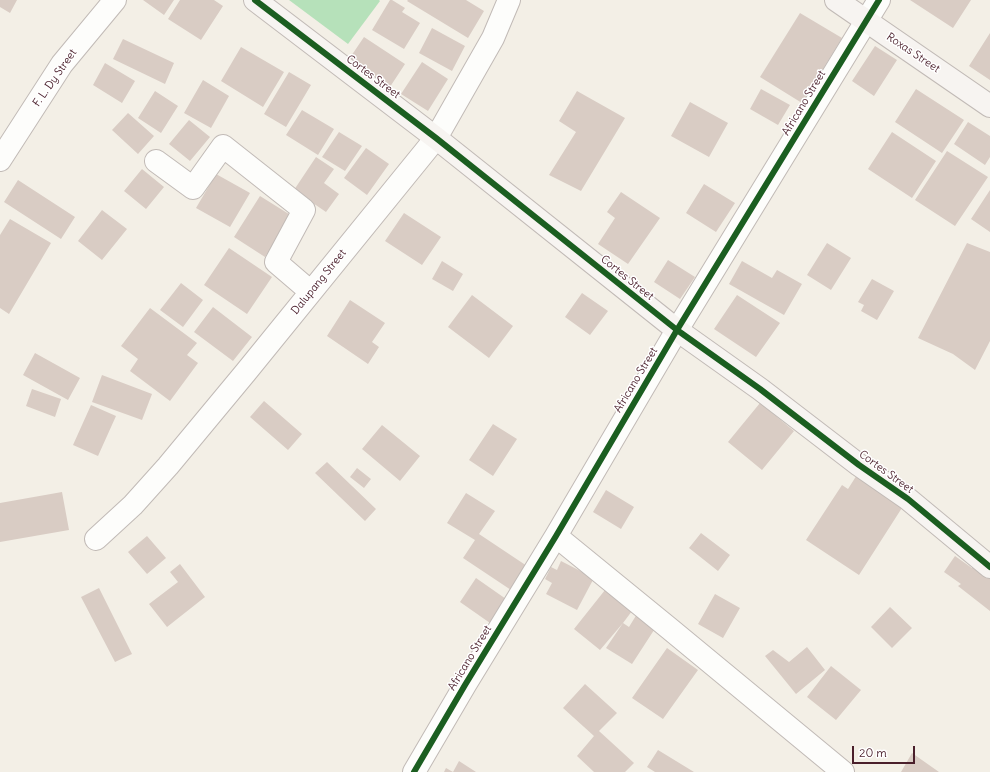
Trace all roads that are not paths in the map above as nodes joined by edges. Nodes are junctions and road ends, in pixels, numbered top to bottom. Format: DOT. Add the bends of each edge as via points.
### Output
graph roads {
  1 [pos="115,0"];
  2 [pos="255,0"];
  3 [pos="509,0"];
  4 [pos="836,0"];
  5 [pos="879,0"];
  6 [pos="866,21"];
  7 [pos="990,106"];
  8 [pos="436,138"];
  9 [pos="0,160"];
  10 [pos="156,161"];
  11 [pos="311,292"];
  12 [pos="677,330"];
  13 [pos="556,536"];
  14 [pos="96,539"];
  15 [pos="990,567"];
  16 [pos="414,772"];
  17 [pos="843,772"];
  1 -- 9 [label="street, F. L. Dy Street" via="62,64"];
  2 -- 8 [label="street, Cortes Street"];
  3 -- 8 [label="street, Dalupang Street" via="493,38"];
  4 -- 6 [label="street, Roxas Street"];
  5 -- 6 [label="street, Africano Street"];
  6 -- 7 [label="street, Roxas Street"];
  6 -- 12 [label="street, Africano Street"];
  8 -- 11 [label="street, Dalupang Street"];
  8 -- 12 [label="street, Cortes Street"];
  10 -- 11 [label="street" via="193,188 223,146 304,210 276,262"];
  11 -- 14 [label="street, Dalupang Street" via="168,466 134,504"];
  12 -- 13 [label="street, Africano Street"];
  12 -- 15 [label="street, Cortes Street" via="908,500"];
  13 -- 16 [label="street, Africano Street"];
  13 -- 17 [label="street"];
}
